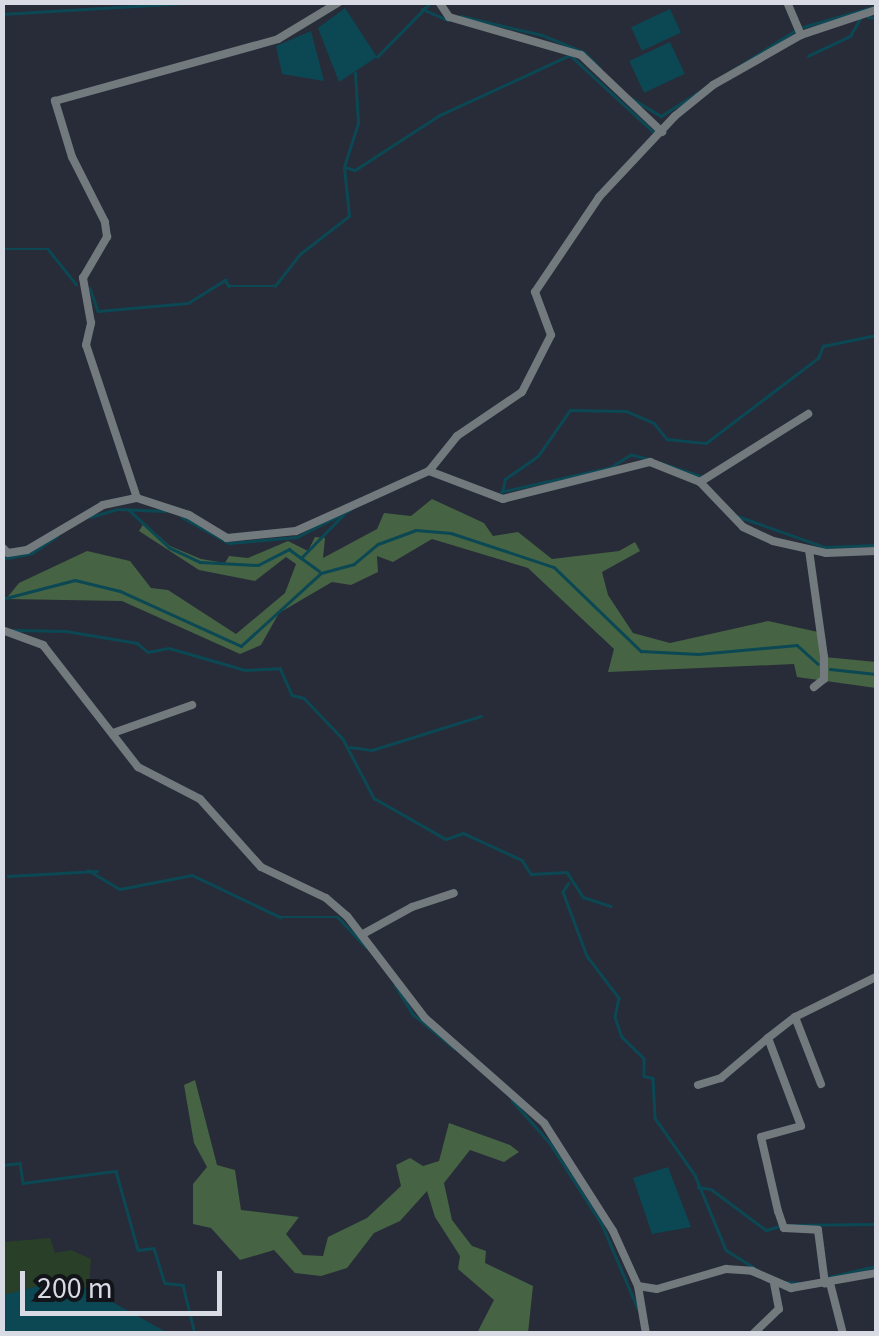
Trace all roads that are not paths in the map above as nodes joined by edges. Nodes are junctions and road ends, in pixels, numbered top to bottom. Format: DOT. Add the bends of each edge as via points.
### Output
graph roads {
  1 [pos="339,2"];
  2 [pos="439,2"];
  3 [pos="788,2"];
  4 [pos="876,10"];
  5 [pos="802,34"];
  6 [pos="662,132"];
  7 [pos="808,414"];
  8 [pos="430,471"];
  9 [pos="700,482"];
  10 [pos="137,498"];
  11 [pos="2,547"];
  12 [pos="809,550"];
  13 [pos="876,551"];
  14 [pos="3,631"];
  15 [pos="814,688"];
  16 [pos="192,705"];
  17 [pos="112,733"];
  18 [pos="454,893"];
  19 [pos="363,934"];
  20 [pos="876,977"];
  21 [pos="795,1017"];
  22 [pos="768,1038"];
  23 [pos="821,1084"];
  24 [pos="698,1085"];
  25 [pos="876,1272"];
  26 [pos="828,1283"];
  27 [pos="774,1284"];
  28 [pos="638,1286"];
  29 [pos="646,1334"];
  30 [pos="753,1334"];
  31 [pos="843,1334"];
  1 -- 10 [label="street" via="278,39 56,101 64,138 105,222 107,237 82,278 91,322 86,344"];
  2 -- 6 [label="street" via="449,17 581,55"];
  3 -- 5 [label="street"];
  4 -- 5 [label="street"];
  5 -- 6 [label="street" via="703,92"];
  6 -- 8 [label="street" via="599,197 534,292 551,334 522,392 457,436"];
  7 -- 9 [label="street"];
  8 -- 9 [label="street" via="503,499 650,462"];
  8 -- 10 [label="street" via="296,531 264,536 227,538 175,509"];
  9 -- 12 [label="street" via="742,527"];
  10 -- 11 [label="street" via="88,512 27,550 8,554"];
  12 -- 13 [label="street"];
  12 -- 15 [label="street" via="824,657 824,679"];
  14 -- 17 [label="street" via="43,645"];
  16 -- 17 [label="street"];
  17 -- 19 [label="street" via="138,767 200,798 261,868 326,898"];
  18 -- 19 [label="street" via="412,906"];
  19 -- 28 [label="street" via="426,1018 544,1123 612,1230"];
  20 -- 21 [label="street"];
  21 -- 22 [label="street"];
  21 -- 23 [label="street"];
  22 -- 24 [label="street" via="720,1078"];
  22 -- 26 [label="street" via="801,1126 762,1137 778,1211 784,1228 818,1230"];
  25 -- 26 [label="street"];
  26 -- 27 [label="street"];
  26 -- 31 [label="street"];
  27 -- 28 [label="street" via="752,1271 726,1270 657,1289"];
  27 -- 30 [label="street" via="778,1310"];
  28 -- 29 [label="street"];
}
